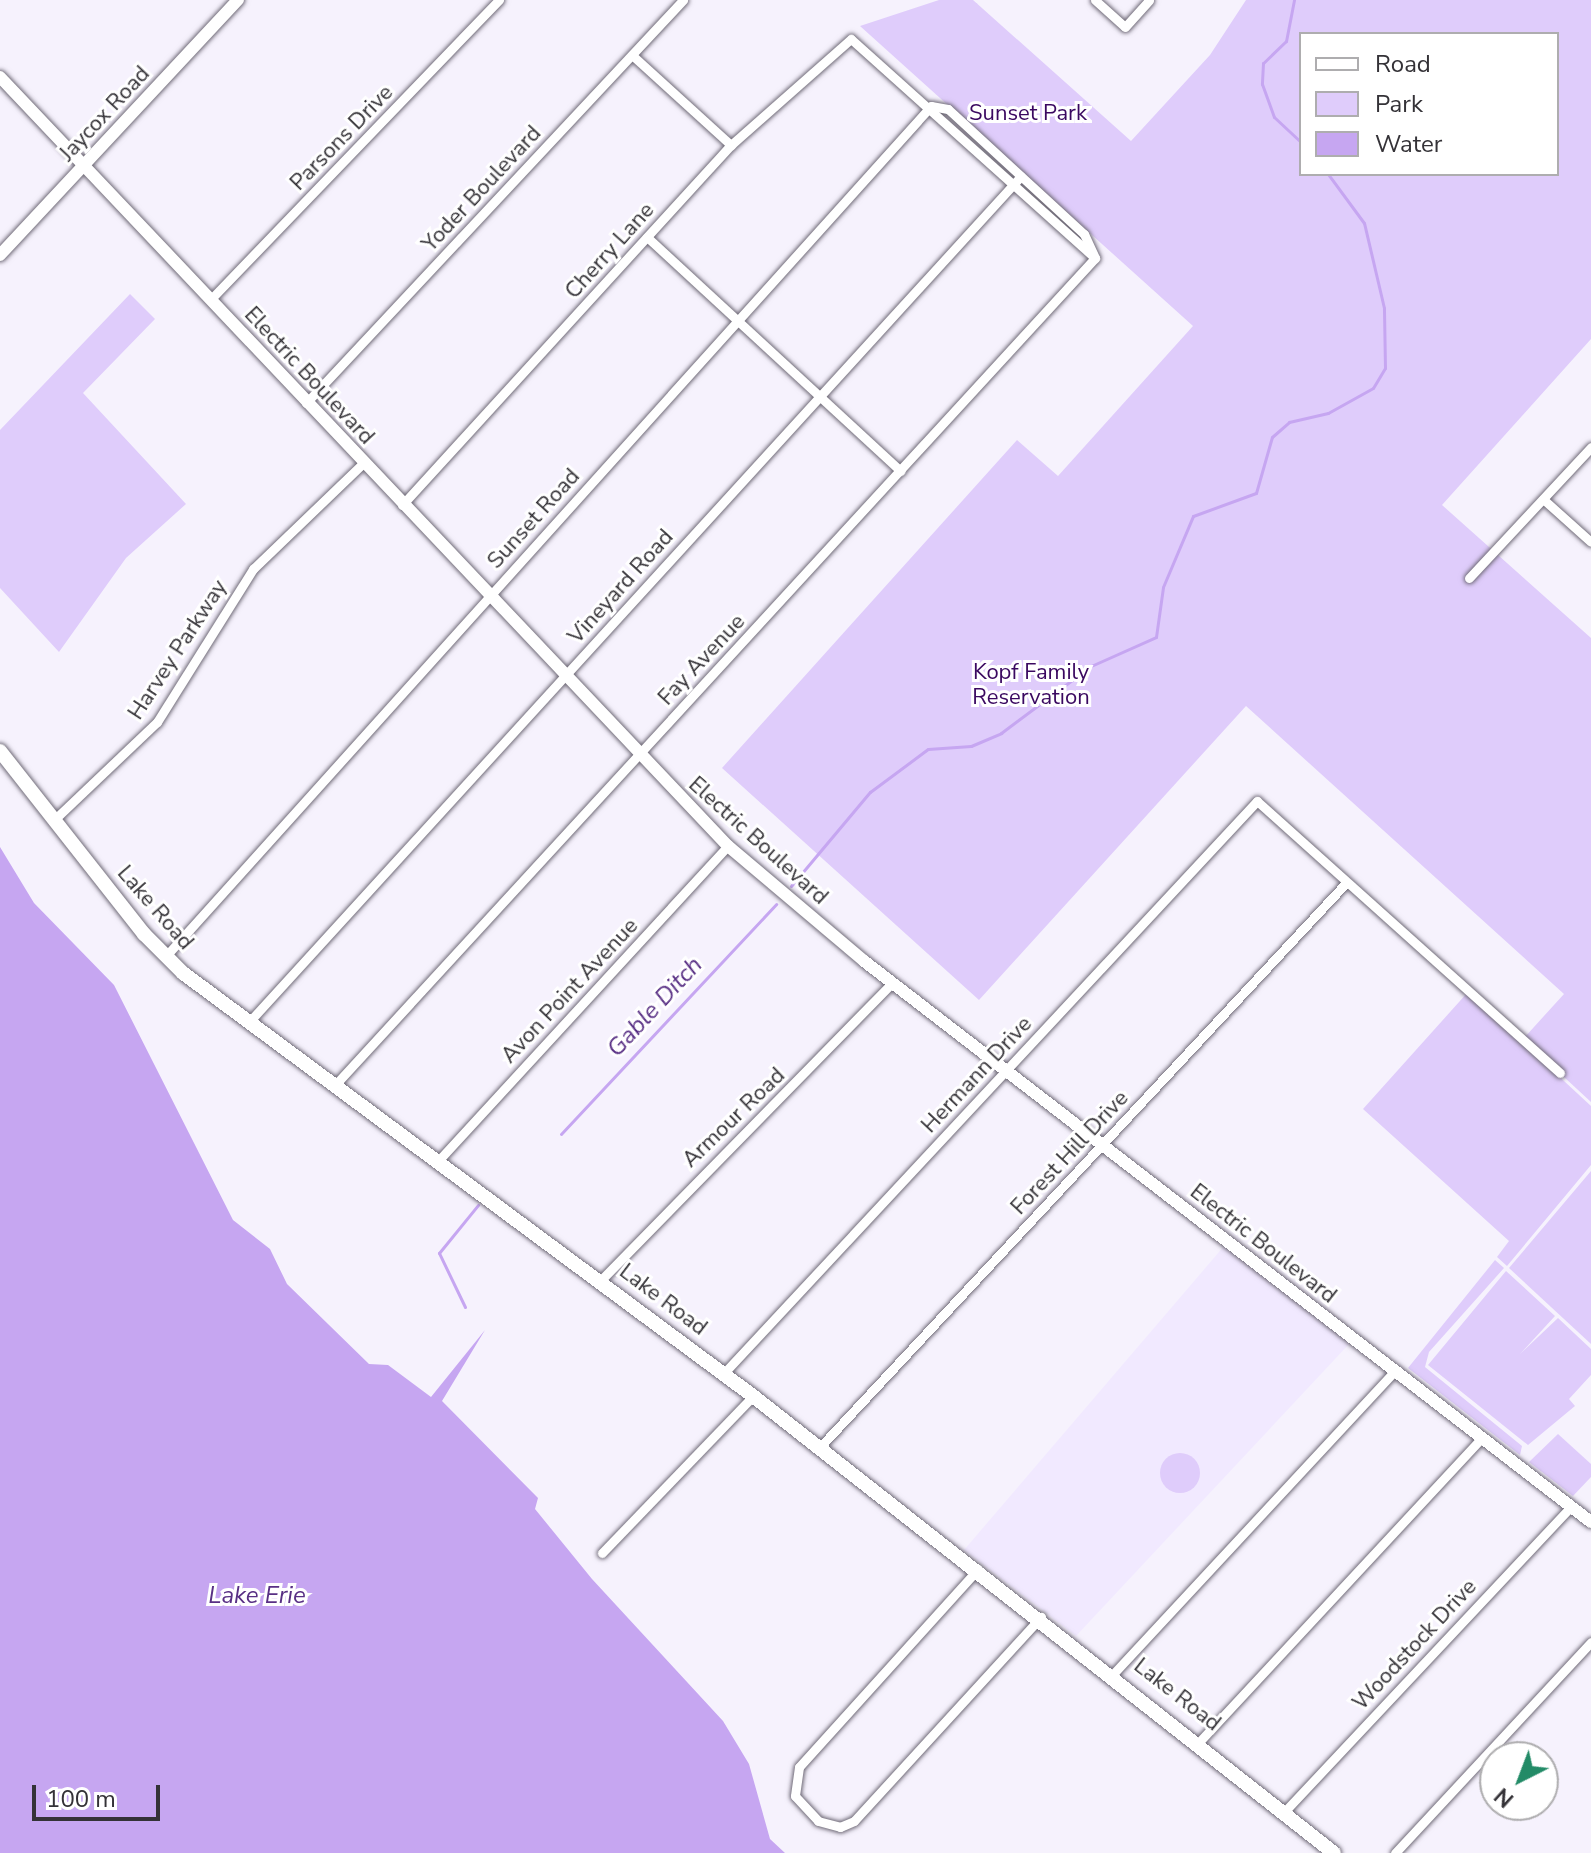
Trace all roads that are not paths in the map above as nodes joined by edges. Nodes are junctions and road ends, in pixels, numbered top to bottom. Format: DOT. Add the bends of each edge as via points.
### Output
graph roads {
  1 [pos="238,0"];
  2 [pos="499,0"];
  3 [pos="683,0"];
  4 [pos="1095,0"];
  5 [pos="1149,0"];
  6 [pos="632,55"];
  7 [pos="0,77"];
  8 [pos="931,106"];
  9 [pos="731,145"];
  10 [pos="84,166"];
  11 [pos="1017,179"];
  12 [pos="647,237"];
  13 [pos="0,255"];
  14 [pos="210,300"];
  15 [pos="737,320"];
  16 [pos="820,396"];
  17 [pos="306,403"];
  18 [pos="1591,447"];
  19 [pos="363,463"];
  20 [pos="901,471"];
  21 [pos="1543,499"];
  22 [pos="402,505"];
  23 [pos="1591,542"];
  24 [pos="1469,578"];
  25 [pos="488,596"];
  26 [pos="564,677"];
  27 [pos="0,751"];
  28 [pos="638,756"];
  29 [pos="54,820"];
  30 [pos="728,846"];
  31 [pos="1346,883"];
  32 [pos="165,957"];
  33 [pos="892,983"];
  34 [pos="249,1022"];
  35 [pos="1005,1071"];
  36 [pos="1560,1073"];
  37 [pos="335,1085"];
  38 [pos="1102,1145"];
  39 [pos="438,1161"];
  40 [pos="601,1280"];
  41 [pos="1395,1371"];
  42 [pos="724,1373"];
  43 [pos="753,1396"];
  44 [pos="1482,1438"];
  45 [pos="820,1447"];
  46 [pos="1571,1506"];
  47 [pos="1591,1522"];
  48 [pos="602,1553"];
  49 [pos="978,1569"];
  50 [pos="1041,1617"];
  51 [pos="1591,1642"];
  52 [pos="1114,1673"];
  53 [pos="1200,1741"];
  54 [pos="1286,1810"];
  55 [pos="1334,1853"];
  56 [pos="1395,1853"];
  1 -- 10 [label="street, Jaycox Road"];
  2 -- 14 [label="street, Parsons Drive"];
  3 -- 6 [label="street, Yoder Boulevard"];
  4 -- 5 [label="street" via="1125,27"];
  6 -- 9 [label="street"];
  6 -- 17 [label="street, Yoder Boulevard"];
  7 -- 10 [label="street, Electric Boulevard"];
  8 -- 9 [label="street, Cherry Lane" via="859,39 802,75"];
  8 -- 11 [label="street" via="948,109"];
  8 -- 15 [label="street, Sunset Road"];
  9 -- 12 [label="street, Cherry Lane"];
  10 -- 13 [label="street, Jaycox Road"];
  10 -- 14 [label="street, Electric Boulevard"];
  11 -- 16 [label="street, Vineyard Road"];
  11 -- 20 [label="street, Fay Avenue" via="1084,234 1095,258"];
  12 -- 15 [label="street"];
  12 -- 22 [label="street, Cherry Lane"];
  14 -- 17 [label="street, Electric Boulevard"];
  15 -- 16 [label="street"];
  15 -- 25 [label="street, Sunset Road"];
  16 -- 20 [label="street"];
  16 -- 26 [label="street, Vineyard Road"];
  17 -- 19 [label="street, Electric Boulevard"];
  18 -- 21 [label="street"];
  19 -- 22 [label="street, Electric Boulevard"];
  19 -- 29 [label="street, Harvey Parkway" via="253,569 157,722"];
  20 -- 28 [label="street, Fay Avenue"];
  21 -- 23 [label="street"];
  21 -- 24 [label="street"];
  22 -- 25 [label="street, Electric Boulevard"];
  25 -- 26 [label="street, Electric Boulevard"];
  25 -- 32 [label="street, Sunset Road"];
  26 -- 28 [label="street, Electric Boulevard"];
  26 -- 34 [label="street, Vineyard Road"];
  27 -- 29 [label="main road, Lake Road"];
  28 -- 30 [label="street, Electric Boulevard"];
  28 -- 37 [label="street, Fay Avenue"];
  29 -- 32 [label="main road, Lake Road"];
  30 -- 33 [label="street, Electric Boulevard"];
  30 -- 39 [label="street, Avon Point Avenue"];
  31 -- 35 [label="street, Hermann Drive" via="1257,801"];
  31 -- 36 [label="street"];
  31 -- 38 [label="street, Forest Hill Drive"];
  32 -- 34 [label="main road, Lake Road"];
  33 -- 35 [label="street, Electric Boulevard"];
  33 -- 40 [label="street, Armour Road"];
  34 -- 37 [label="main road, Lake Road"];
  35 -- 38 [label="street, Electric Boulevard"];
  35 -- 42 [label="street, Hermann Drive"];
  37 -- 39 [label="main road, Lake Road"];
  38 -- 41 [label="street, Electric Boulevard"];
  38 -- 45 [label="street, Forest Hill Drive"];
  39 -- 40 [label="main road, Lake Road"];
  40 -- 42 [label="main road, Lake Road"];
  41 -- 44 [label="street, Electric Boulevard"];
  41 -- 52 [label="street"];
  42 -- 43 [label="main road, Lake Road"];
  43 -- 45 [label="main road, Lake Road"];
  43 -- 48 [label="street"];
  44 -- 46 [label="street, Electric Boulevard"];
  44 -- 53 [label="street"];
  45 -- 49 [label="main road, Lake Road"];
  46 -- 47 [label="street, Electric Boulevard"];
  46 -- 54 [label="street, Woodstock Drive"];
  49 -- 50 [label="main road, Lake Road"];
  49 -- 50 [label="street" via="799,1767 793,1788 825,1825 854,1821"];
  50 -- 52 [label="main road, Lake Road"];
  51 -- 56 [label="street"];
  52 -- 53 [label="main road, Lake Road"];
  53 -- 54 [label="main road, Lake Road"];
  54 -- 55 [label="main road, Lake Road"];
}
